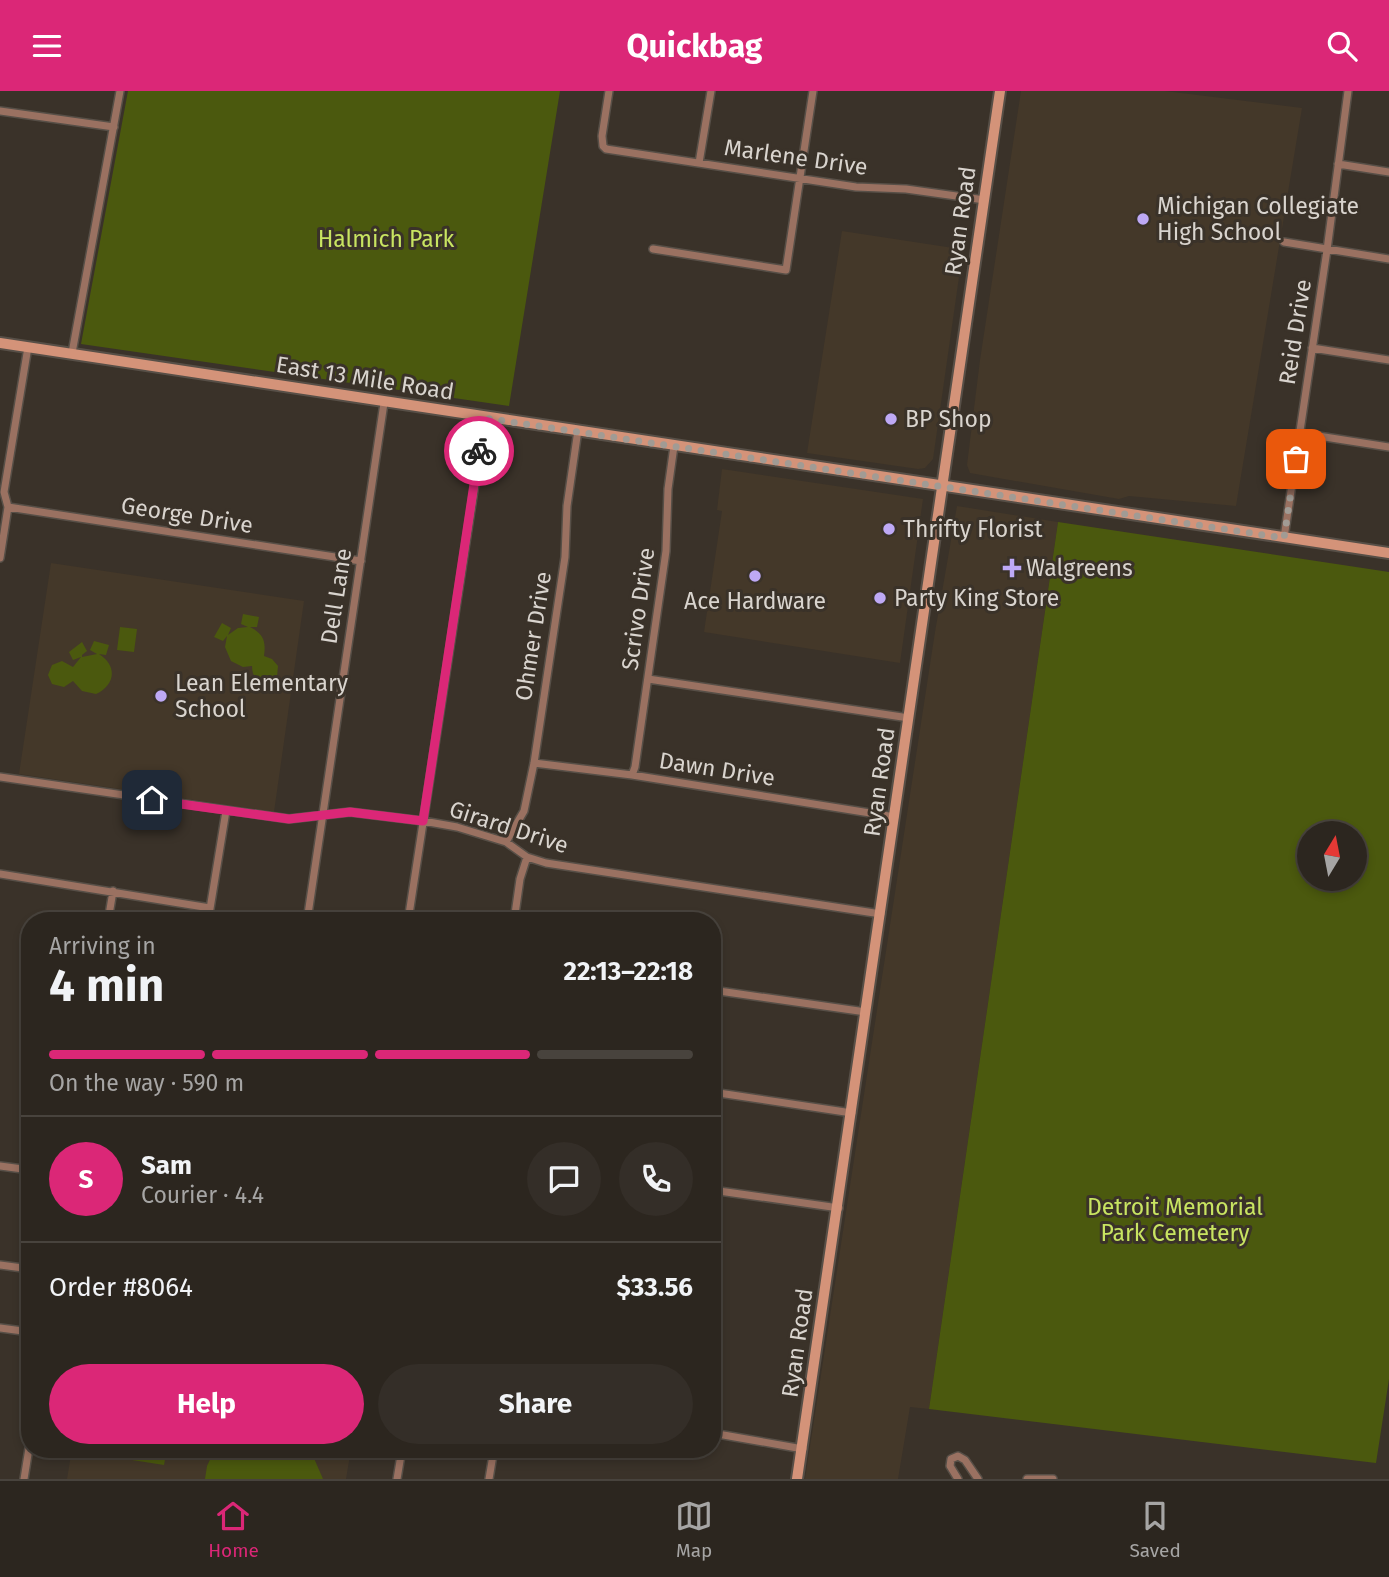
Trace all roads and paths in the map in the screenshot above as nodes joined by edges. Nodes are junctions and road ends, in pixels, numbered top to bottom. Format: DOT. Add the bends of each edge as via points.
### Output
graph roads {
  1 [pos="121,91"];
  2 [pos="609,91"];
  3 [pos="711,91"];
  4 [pos="813,91"];
  5 [pos="1000,91"];
  6 [pos="1348,91"];
  7 [pos="0,111"];
  8 [pos="114,127"];
  9 [pos="699,163"];
  10 [pos="1338,164"];
  11 [pos="1389,172"];
  12 [pos="799,178"];
  13 [pos="985,200"];
  14 [pos="1284,242"];
  15 [pos="653,249"];
  16 [pos="1327,250"];
  17 [pos="1389,259"];
  18 [pos="0,343"];
  19 [pos="28,347"];
  20 [pos="1312,348"];
  21 [pos="72,353"];
  22 [pos="1389,361"];
  23 [pos="384,403"];
  24 [pos="485,418"];
  25 [pos="578,430"];
  26 [pos="1299,433"];
  27 [pos="674,446"];
  28 [pos="1389,447"];
  29 [pos="943,486"];
  30 [pos="8,507"];
  31 [pos="1284,538"];
  32 [pos="1389,553"];
  33 [pos="0,558"];
  34 [pos="361,561"];
  35 [pos="648,679"];
  36 [pos="909,718"];
  37 [pos="534,763"];
  38 [pos="632,775"];
  39 [pos="0,777"];
  40 [pos="226,811"];
  41 [pos="322,815"];
  42 [pos="895,817"];
  43 [pos="423,821"];
  44 [pos="506,842"];
  45 [pos="527,857"];
  46 [pos="0,874"];
  47 [pos="113,891"];
  48 [pos="211,908"];
  49 [pos="110,912"];
  50 [pos="210,912"];
  51 [pos="308,912"];
  52 [pos="409,912"];
  53 [pos="515,912"];
  54 [pos="881,914"];
  55 [pos="721,991"];
  56 [pos="866,1012"];
  57 [pos="721,1093"];
  58 [pos="852,1113"];
  59 [pos="0,1165"];
  60 [pos="21,1168"];
  61 [pos="721,1191"];
  62 [pos="838,1208"];
  63 [pos="0,1265"];
  64 [pos="21,1268"];
  65 [pos="0,1328"];
  66 [pos="21,1331"];
  67 [pos="721,1435"];
  68 [pos="803,1449"];
  69 [pos="27,1458"];
  70 [pos="400,1458"];
  71 [pos="492,1458"];
  72 [pos="24,1479"];
  73 [pos="397,1479"];
  74 [pos="489,1479"];
  75 [pos="797,1479"];
  76 [pos="958,1479"];
  77 [pos="978,1479"];
  78 [pos="1027,1479"];
  79 [pos="1053,1479"];
  1 -- 8 [label="street"];
  2 -- 9 [label="street, Marlene Drive" via="603,146"];
  3 -- 9 [label="street"];
  4 -- 12 [label="street"];
  5 -- 13 [label="main road, Ryan Road"];
  6 -- 10 [label="street, Reid Drive"];
  7 -- 8 [label="street"];
  8 -- 21 [label="street"];
  9 -- 12 [label="street, Marlene Drive"];
  10 -- 11 [label="street"];
  10 -- 16 [label="street, Reid Drive"];
  12 -- 13 [label="street, Marlene Drive"];
  12 -- 15 [label="street" via="786,270"];
  13 -- 29 [label="main road, Ryan Road"];
  14 -- 16 [label="street"];
  16 -- 17 [label="street"];
  16 -- 20 [label="street, Reid Drive"];
  18 -- 19 [label="main road, East 13 Mile Road"];
  19 -- 21 [label="main road, East 13 Mile Road"];
  19 -- 30 [label="street" via="4,492"];
  20 -- 22 [label="street"];
  20 -- 26 [label="street, Reid Drive"];
  21 -- 23 [label="main road, East 13 Mile Road"];
  23 -- 24 [label="main road, East 13 Mile Road"];
  23 -- 34 [label="street, Dell Lane"];
  24 -- 25 [label="main road, East 13 Mile Road"];
  24 -- 43 [label="street"];
  25 -- 27 [label="main road, East 13 Mile Road"];
  25 -- 37 [label="street, Ohmer Drive" via="566,548"];
  26 -- 28 [label="street"];
  26 -- 31 [label="street, Reid Drive"];
  27 -- 29 [label="main road, East 13 Mile Road"];
  27 -- 35 [label="street, Scrivo Drive" via="666,551"];
  29 -- 31 [label="main road, East 13 Mile Road"];
  29 -- 36 [label="main road, Ryan Road"];
  30 -- 33 [label="street"];
  30 -- 34 [label="street, George Drive"];
  31 -- 32 [label="main road, East 13 Mile Road"];
  34 -- 41 [label="street, Dell Lane"];
  35 -- 36 [label="street"];
  35 -- 38 [label="street, Scrivo Drive"];
  36 -- 42 [label="main road, Ryan Road"];
  37 -- 38 [label="street, Dawn Drive"];
  37 -- 44 [label="street, Ohmer Drive" via="524,811"];
  38 -- 42 [label="street, Dawn Drive"];
  39 -- 40 [label="street, Girard Drive"];
  40 -- 41 [label="street, Girard Drive" via="289,819"];
  40 -- 48 [label="street"];
  41 -- 43 [label="street, Girard Drive" via="350,812"];
  41 -- 51 [label="street, Dell Lane"];
  42 -- 54 [label="main road, Ryan Road"];
  43 -- 44 [label="street, Girard Drive"];
  43 -- 52 [label="street"];
  44 -- 45 [label="street, Girard Drive"];
  45 -- 53 [label="street"];
  45 -- 54 [label="street, Girard Drive" via="635,878"];
  46 -- 47 [label="street"];
  47 -- 48 [label="street"];
  47 -- 49 [label="street"];
  48 -- 50 [label="street"];
  54 -- 56 [label="main road, Ryan Road"];
  55 -- 56 [label="street"];
  56 -- 58 [label="main road, Ryan Road"];
  57 -- 58 [label="street"];
  58 -- 62 [label="main road, Ryan Road"];
  59 -- 60 [label="street"];
  61 -- 62 [label="street"];
  62 -- 68 [label="main road, Ryan Road"];
  63 -- 64 [label="street"];
  65 -- 66 [label="street"];
  67 -- 68 [label="street"];
  68 -- 75 [label="main road, Ryan Road"];
  69 -- 72 [label="street"];
  70 -- 73 [label="street"];
  71 -- 74 [label="street"];
  76 -- 77 [label="street" via="950,1466 958,1455"];
  78 -- 79 [label="street"];
}
